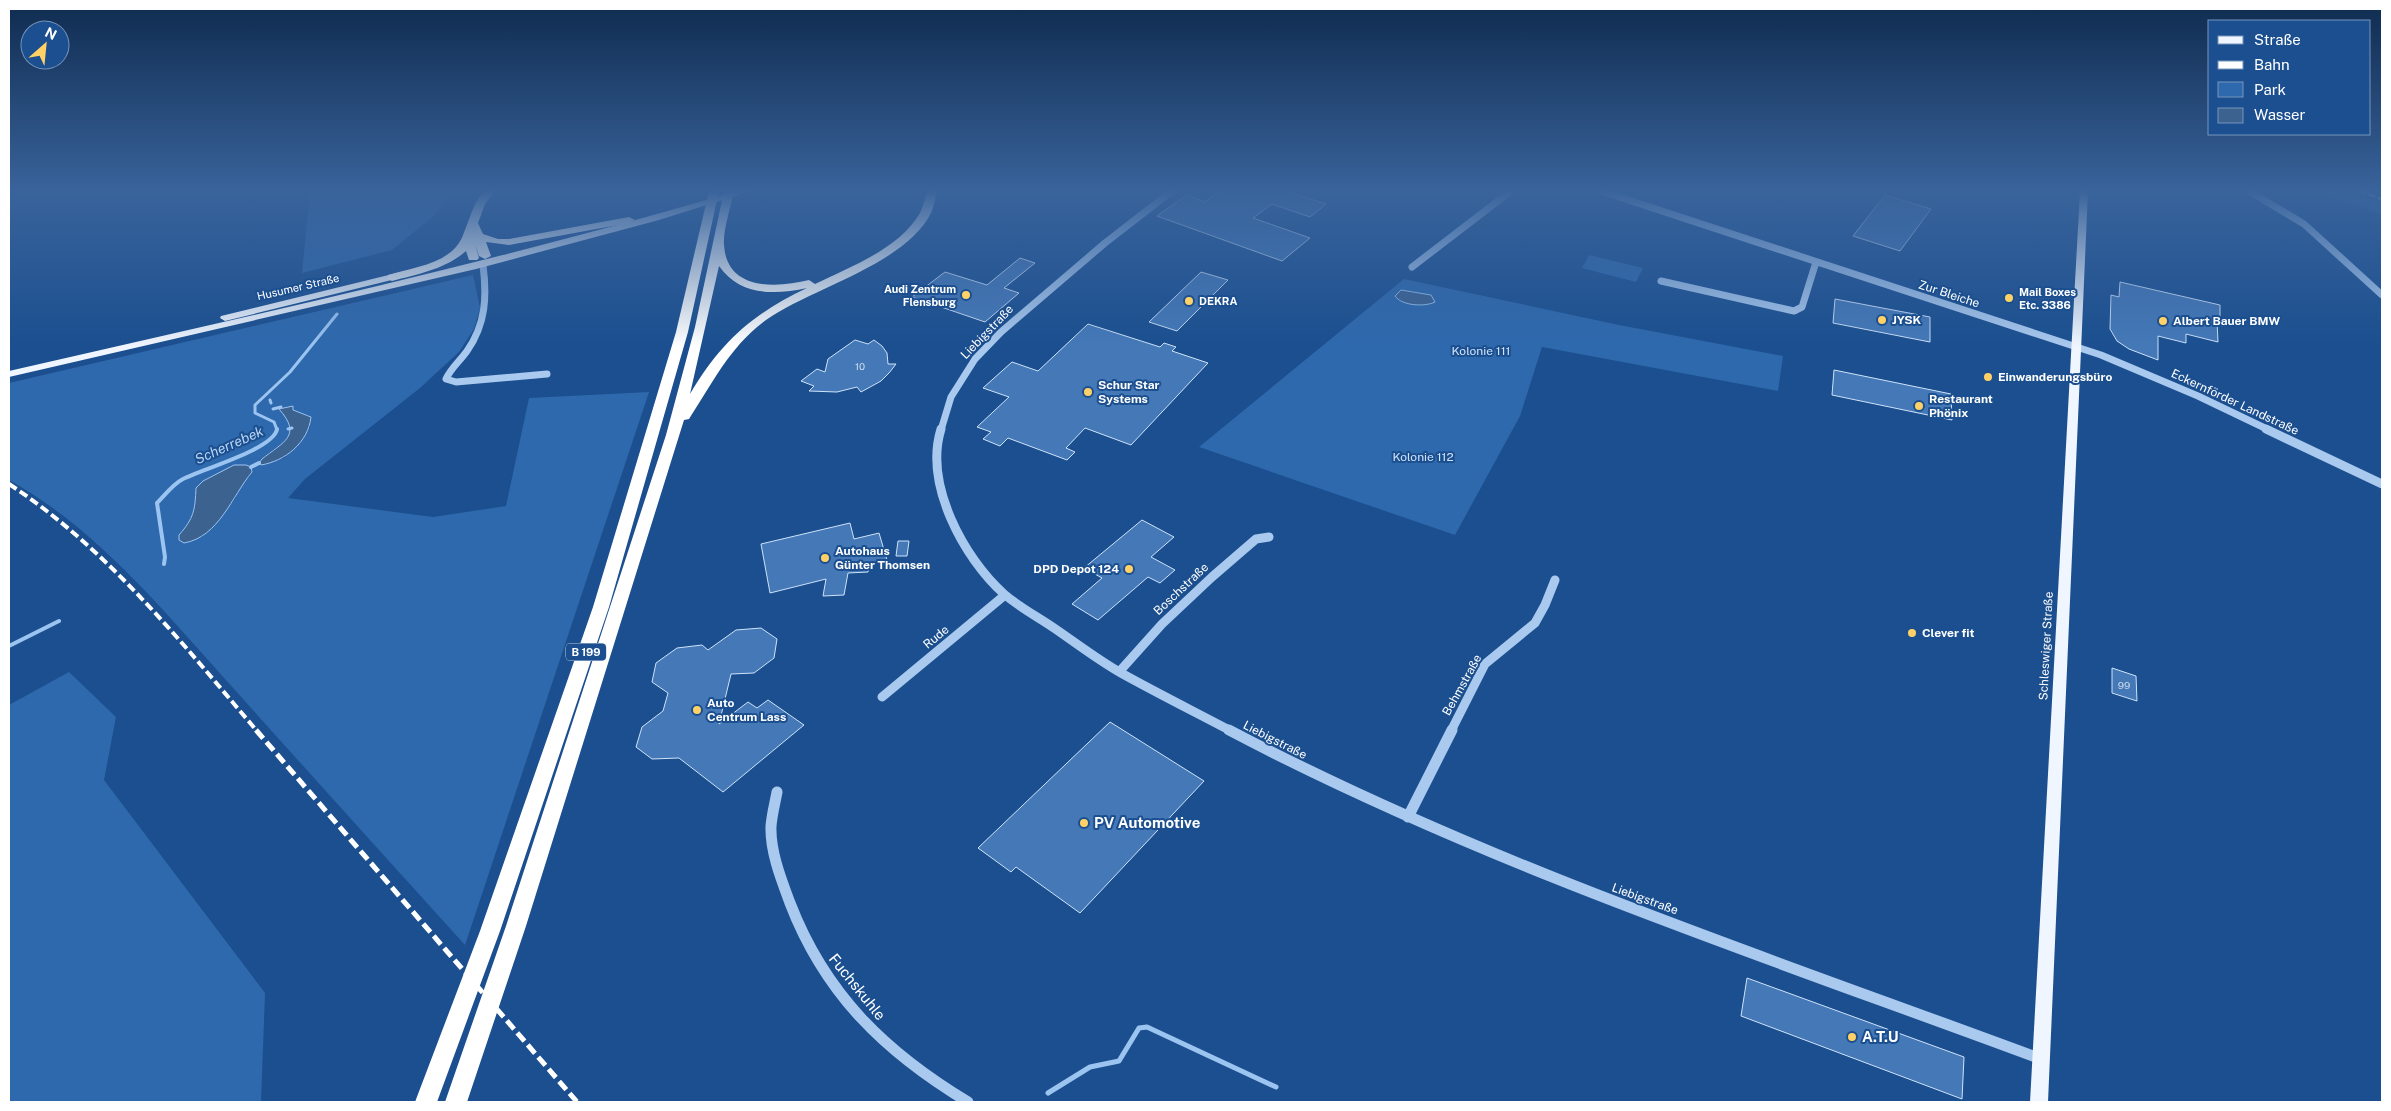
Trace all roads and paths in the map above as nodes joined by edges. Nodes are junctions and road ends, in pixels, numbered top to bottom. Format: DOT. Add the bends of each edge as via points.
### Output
graph roads {
  1 [pos="468,243"];
  2 [pos="475,243"];
  3 [pos="542,243"];
  4 [pos="544,243"];
  5 [pos="702,243"];
  6 [pos="720,243"];
  7 [pos="896,243"];
  8 [pos="1106,243"];
  9 [pos="1443,243"];
  10 [pos="1758,243"];
  11 [pos="2081,243"];
  12 [pos="2328,243"];
  13 [pos="719,246"];
  14 [pos="480,259"];
  15 [pos="1816,262"];
  16 [pos="1412,267"];
  17 [pos="852,269"];
  18 [pos="392,278"];
  19 [pos="1661,281"];
  20 [pos="2382,295"];
  21 [pos="2076,345"];
  22 [pos="107,351"];
  23 [pos="9,374"];
  24 [pos="547,374"];
  25 [pos="674,435"];
  26 [pos="2382,484"];
  27 [pos="1269,537"];
  28 [pos="1555,580"];
  29 [pos="1005,596"];
  30 [pos="1119,672"];
  31 [pos="882,697"];
  32 [pos="777,792"];
  33 [pos="1408,817"];
  34 [pos="2041,1059"];
  35 [pos="426,1102"];
  36 [pos="456,1102"];
  37 [pos="968,1102"];
  38 [pos="2039,1102"];
  1 -- 18 [label="highway" via="446,260"];
  2 -- 14 [label="highway"];
  3 -- 14 [label="main road, Husumer Straße"];
  4 -- 14 [label="main road, Husumer Straße"];
  5 -- 35 [label="highway, B 199" via="682,332 602,607 494,922"];
  6 -- 13 [label="highway, B 199"];
  7 -- 17 [label="highway" via="874,259"];
  8 -- 29 [label="street, Liebigstraße" via="1001,332 975,359 952,397 937,442 938,473 944,500 961,539"];
  9 -- 16 [label="street"];
  10 -- 15 [label="street, Zur Bleiche"];
  11 -- 21 [label="main road, Schleswiger Straße"];
  12 -- 20 [label="street"];
  13 -- 17 [label="highway" via="725,266 738,281 753,287 794,288"];
  13 -- 25 [label="highway, B 199"];
  14 -- 18 [label="main road, Husumer Straße"];
  14 -- 22 [label="main road, Husumer Straße" via="254,320"];
  14 -- 24 [label="street" via="487,289 480,333 446,379 456,382"];
  15 -- 19 [label="street" via="1802,307 1794,310"];
  15 -- 21 [label="street, Zur Bleiche"];
  17 -- 25 [label="highway" via="787,301 736,340 714,366"];
  18 -- 22 [label="main road, Husumer Straße" via="257,309"];
  21 -- 26 [label="street, Eckernförder Landstraße" via="2202,397"];
  21 -- 34 [label="main road, Schleswiger Straße"];
  22 -- 23 [label="main road, Husumer Straße"];
  25 -- 36 [label="highway, B 199"];
  27 -- 30 [label="street, Boschstraße" via="1256,539 1212,577 1162,624"];
  28 -- 33 [label="street, Behmstraße" via="1543,609 1531,627 1498,650 1485,664"];
  29 -- 30 [label="street, Liebigstraße"];
  29 -- 31 [label="street, Rude"];
  30 -- 33 [label="street, Liebigstraße" via="1285,759"];
  32 -- 37 [label="street, Fuchskuhle" via="771,826 776,862 796,924 820,969 874,1033 914,1068"];
  33 -- 34 [label="street, Liebigstraße" via="1526,868"];
  34 -- 38 [label="main road, Schleswiger Straße"];
}
